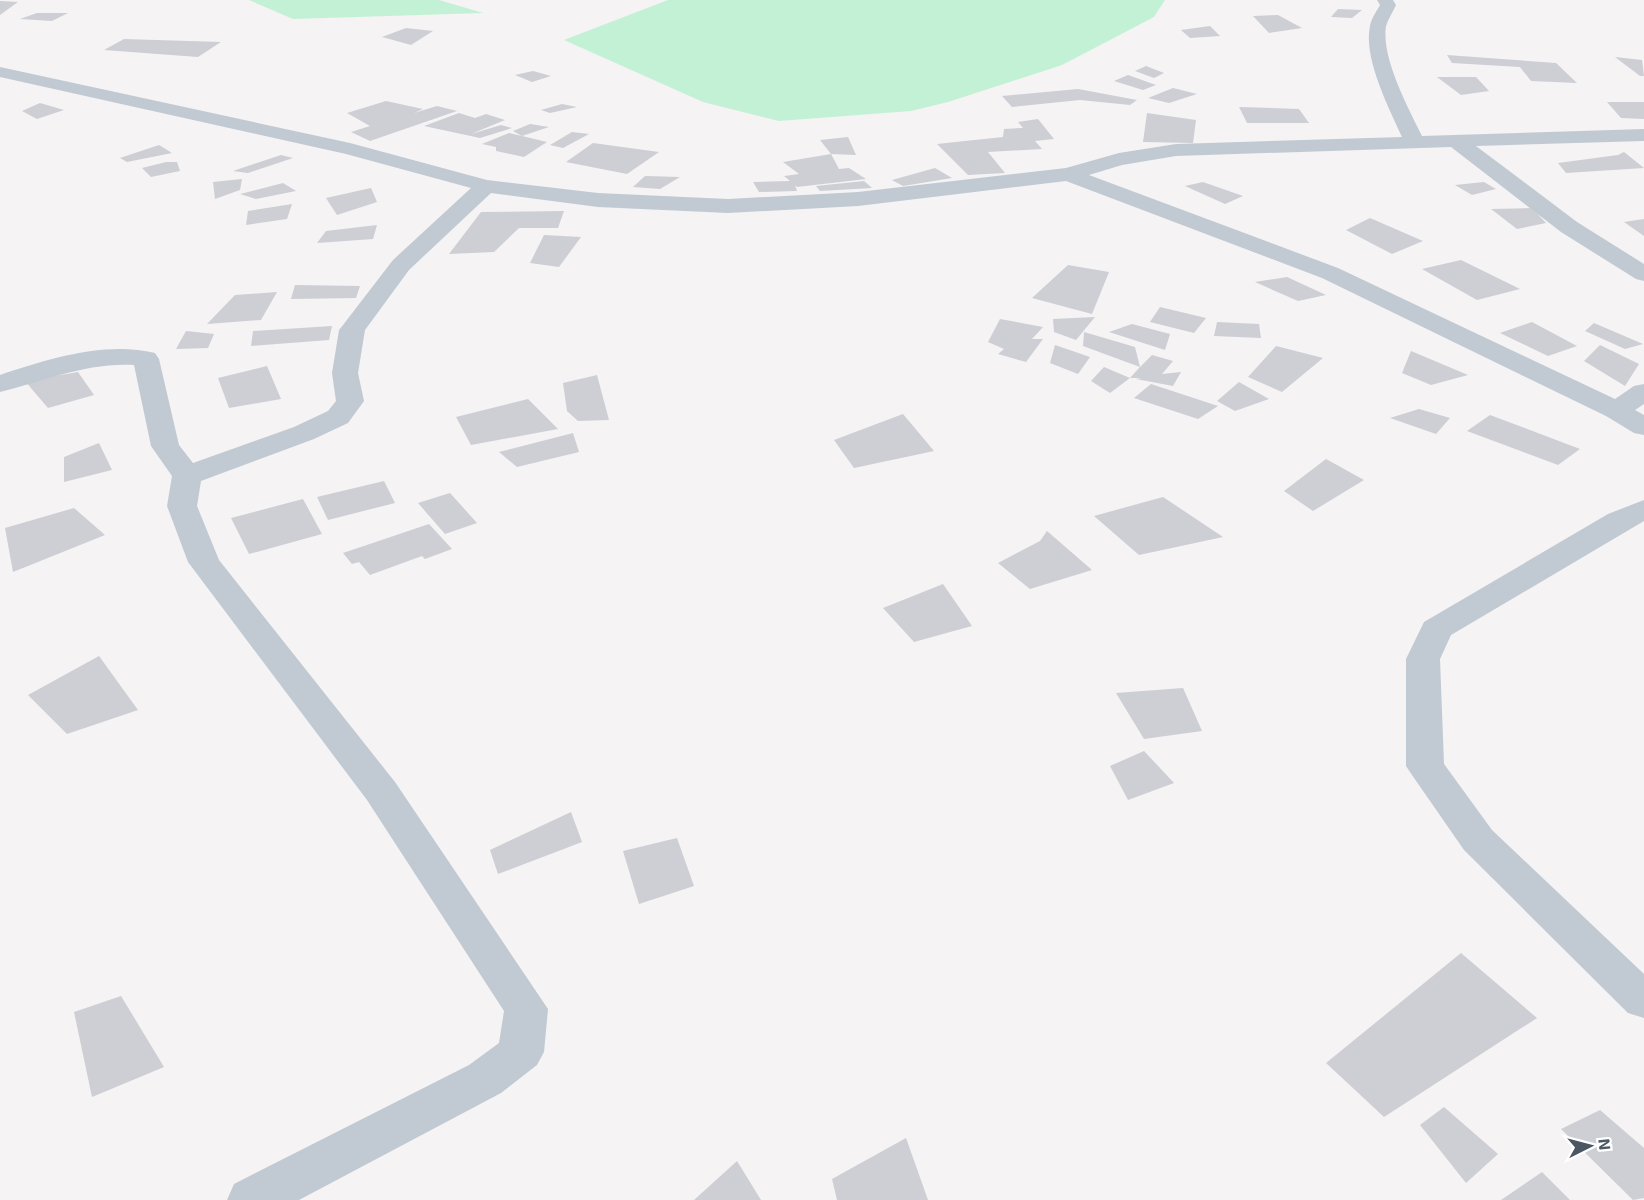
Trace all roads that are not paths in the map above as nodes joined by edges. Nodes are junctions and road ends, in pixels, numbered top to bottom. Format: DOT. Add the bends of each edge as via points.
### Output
graph roads {
  1 [pos="1385,0"];
  2 [pos="0,72"];
  3 [pos="1644,135"];
  4 [pos="1414,141"];
  5 [pos="1456,141"];
  6 [pos="1068,174"];
  7 [pos="486,186"];
  8 [pos="1644,274"];
  9 [pos="0,384"];
  10 [pos="1644,392"];
  11 [pos="1616,410"];
  12 [pos="1644,427"];
  13 [pos="187,476"];
  14 [pos="1644,509"];
  15 [pos="1644,1001"];
  16 [pos="252,1200"];
  1 -- 4 [label="street" via="1388,5 1378,25 1378,45"];
  2 -- 7 [label="street" via="339,147"];
  3 -- 5 [label="street"];
  4 -- 5 [label="street"];
  4 -- 6 [label="street" via="1176,150 1119,159"];
  5 -- 8 [label="street" via="1569,227"];
  6 -- 7 [label="street" via="858,199 728,206 598,200"];
  6 -- 11 [label="street" via="1330,273"];
  7 -- 13 [label="street" via="401,265 352,330 345,373 350,402 338,417"];
  9 -- 13 [label="street" via="87,361 146,359 165,446"];
  10 -- 11 [label="street"];
  11 -- 12 [label="street"];
  13 -- 16 [label="street" via="182,506 204,562 381,791 526,1009 521,1052 485,1079"];
  14 -- 15 [label="street" via="1436,629 1423,659 1425,766 1478,840"];
}
